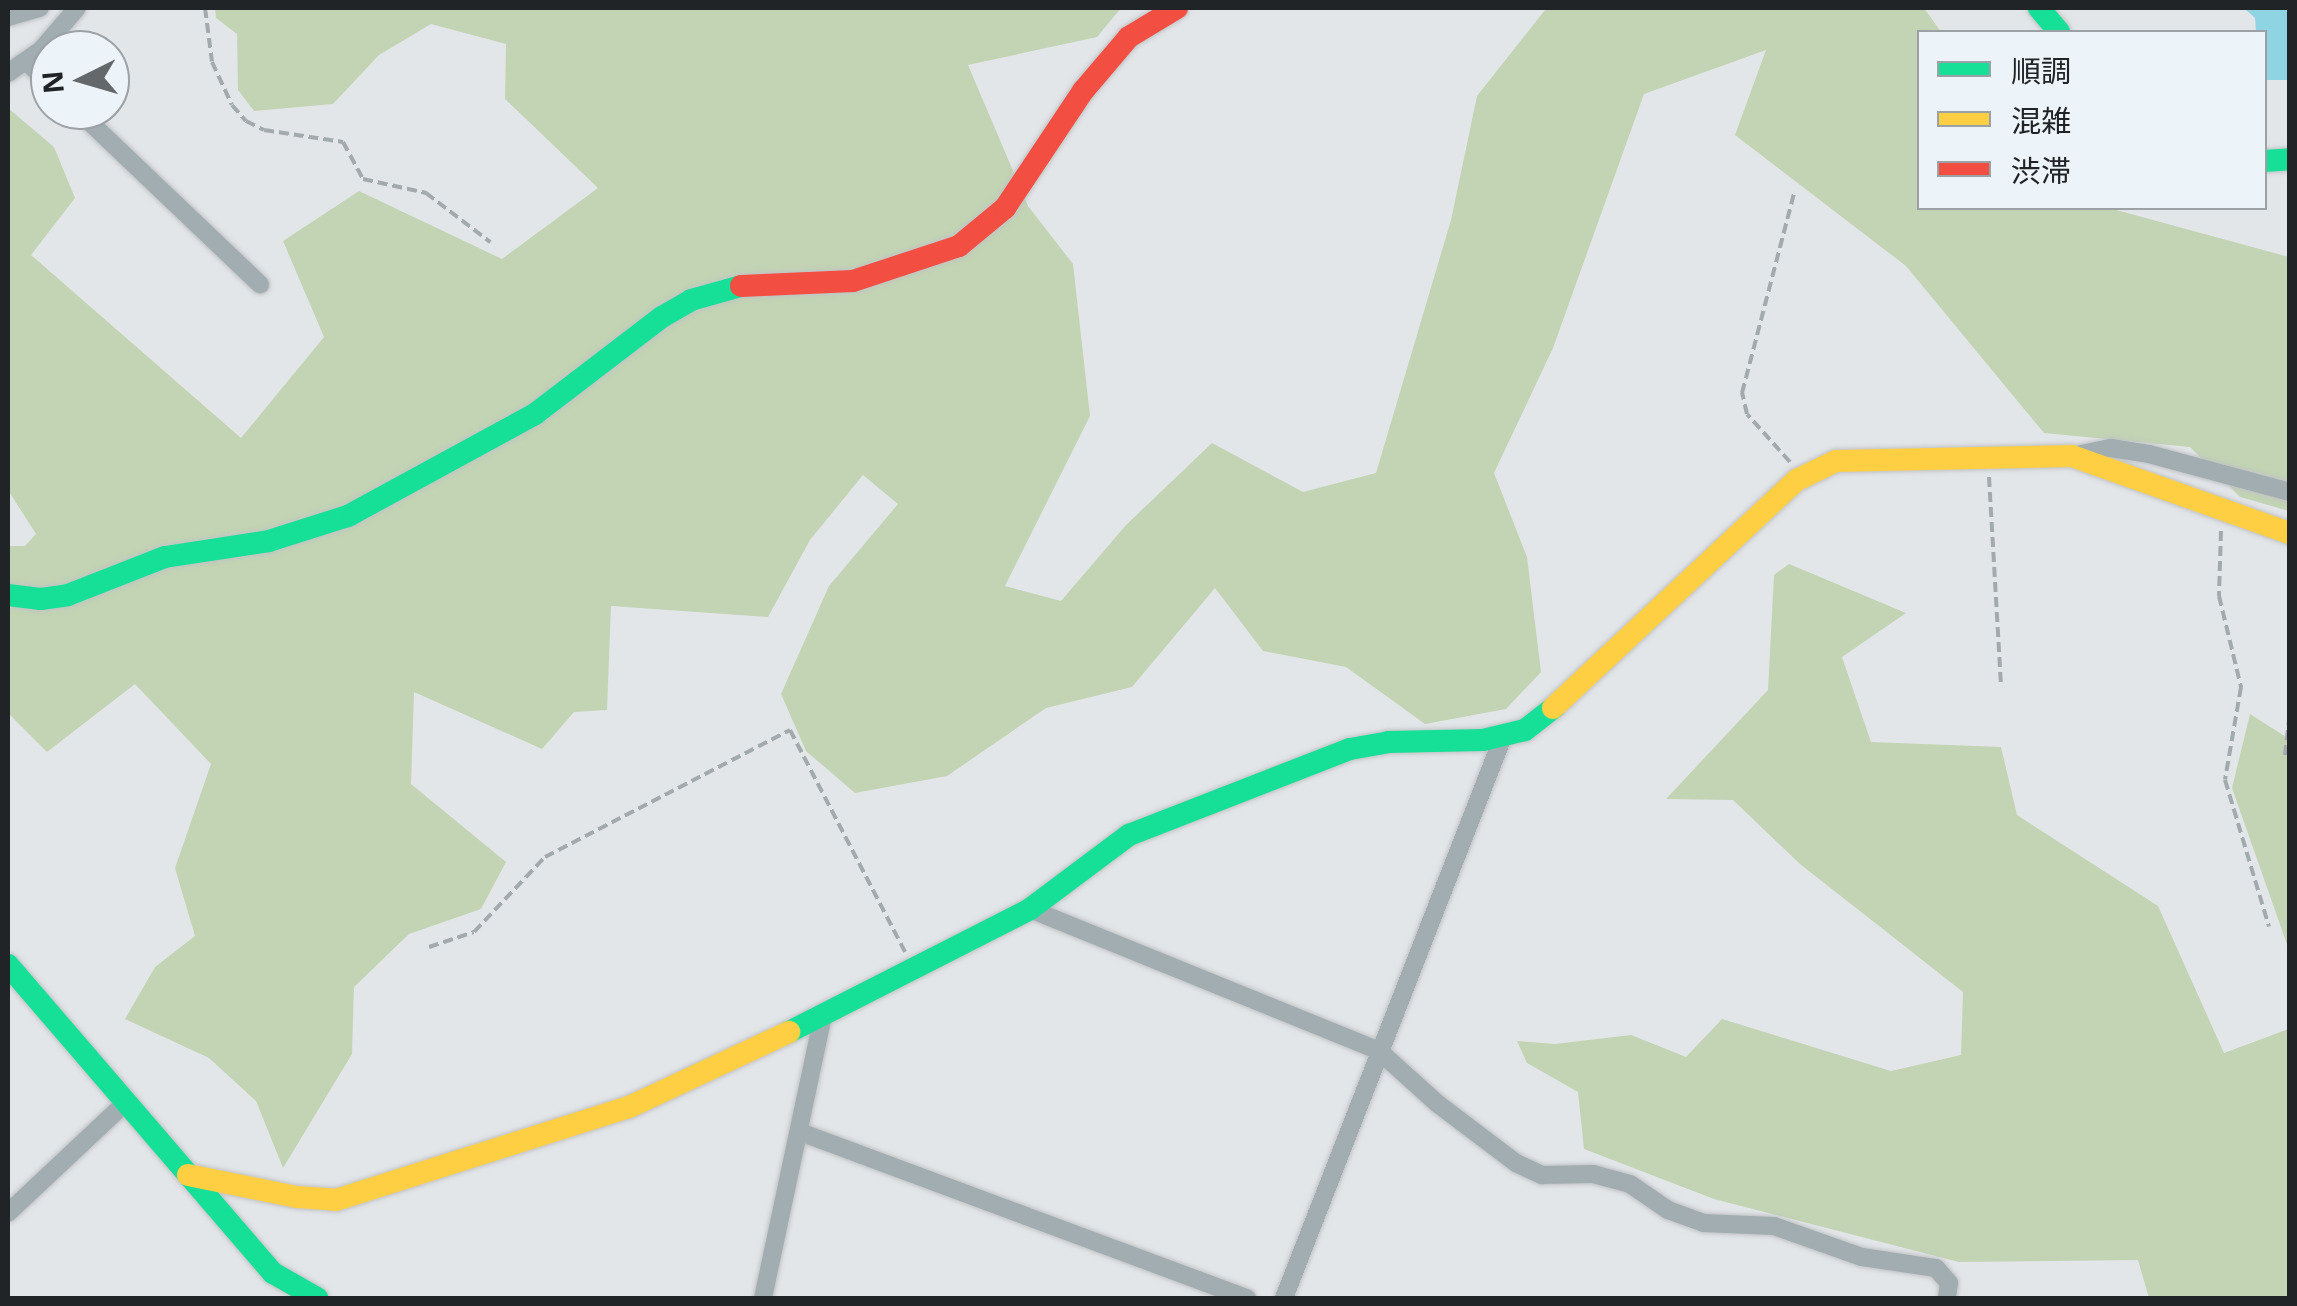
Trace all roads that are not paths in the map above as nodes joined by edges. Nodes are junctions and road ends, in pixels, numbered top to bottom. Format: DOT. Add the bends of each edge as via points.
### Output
graph roads {
  1 [pos="43,8"];
  2 [pos="1177,8"];
  3 [pos="2039,8"];
  4 [pos="72,15"];
  5 [pos="8,17"];
  6 [pos="2057,30"];
  7 [pos="26,62"];
  8 [pos="30,66"];
  9 [pos="8,73"];
  10 [pos="98,130"];
  11 [pos="260,284"];
  12 [pos="2072,456"];
  13 [pos="2290,492"];
  14 [pos="2290,533"];
  15 [pos="8,596"];
  16 [pos="1503,736"];
  17 [pos="1030,909"];
  18 [pos="8,966"];
  19 [pos="823,1016"];
  20 [pos="1378,1050"];
  21 [pos="126,1104"];
  22 [pos="800,1132"];
  23 [pos="188,1175"];
  24 [pos="8,1213"];
  25 [pos="317,1298"];
  26 [pos="763,1298"];
  27 [pos="1247,1298"];
  28 [pos="1284,1298"];
  29 [pos="1947,1298"];
  1 -- 4 [label="street"];
  1 -- 5 [label="street"];
  2 -- 15 [label="street" via="1128,37 1083,90 1005,208 959,246 882,276 707,293 662,317 535,414 348,516 269,542 165,558 68,594"];
  3 -- 6 [label="street"];
  4 -- 7 [label="street"];
  7 -- 8 [label="street"];
  7 -- 9 [label="street"];
  10 -- 11 [label="street"];
  12 -- 13 [label="street" via="2111,448 2150,454"];
  12 -- 14 [label="street"];
  12 -- 16 [label="street" via="1836,460 1803,477 1562,701 1524,730"];
  16 -- 17 [label="street" via="1388,742 1309,761 1130,835"];
  16 -- 20 [label="street"];
  17 -- 19 [label="street"];
  17 -- 20 [label="street"];
  18 -- 21 [label="street"];
  19 -- 22 [label="street"];
  19 -- 23 [label="street" via="628,1107 336,1200"];
  20 -- 28 [label="street"];
  20 -- 29 [label="street" via="1438,1104 1542,1175 1594,1174 1630,1184 1702,1223 1774,1226 1862,1257 1936,1268 1949,1283"];
  21 -- 23 [label="street"];
  21 -- 24 [label="street"];
  22 -- 26 [label="street"];
  22 -- 27 [label="street"];
  23 -- 25 [label="street" via="274,1273"];
}
